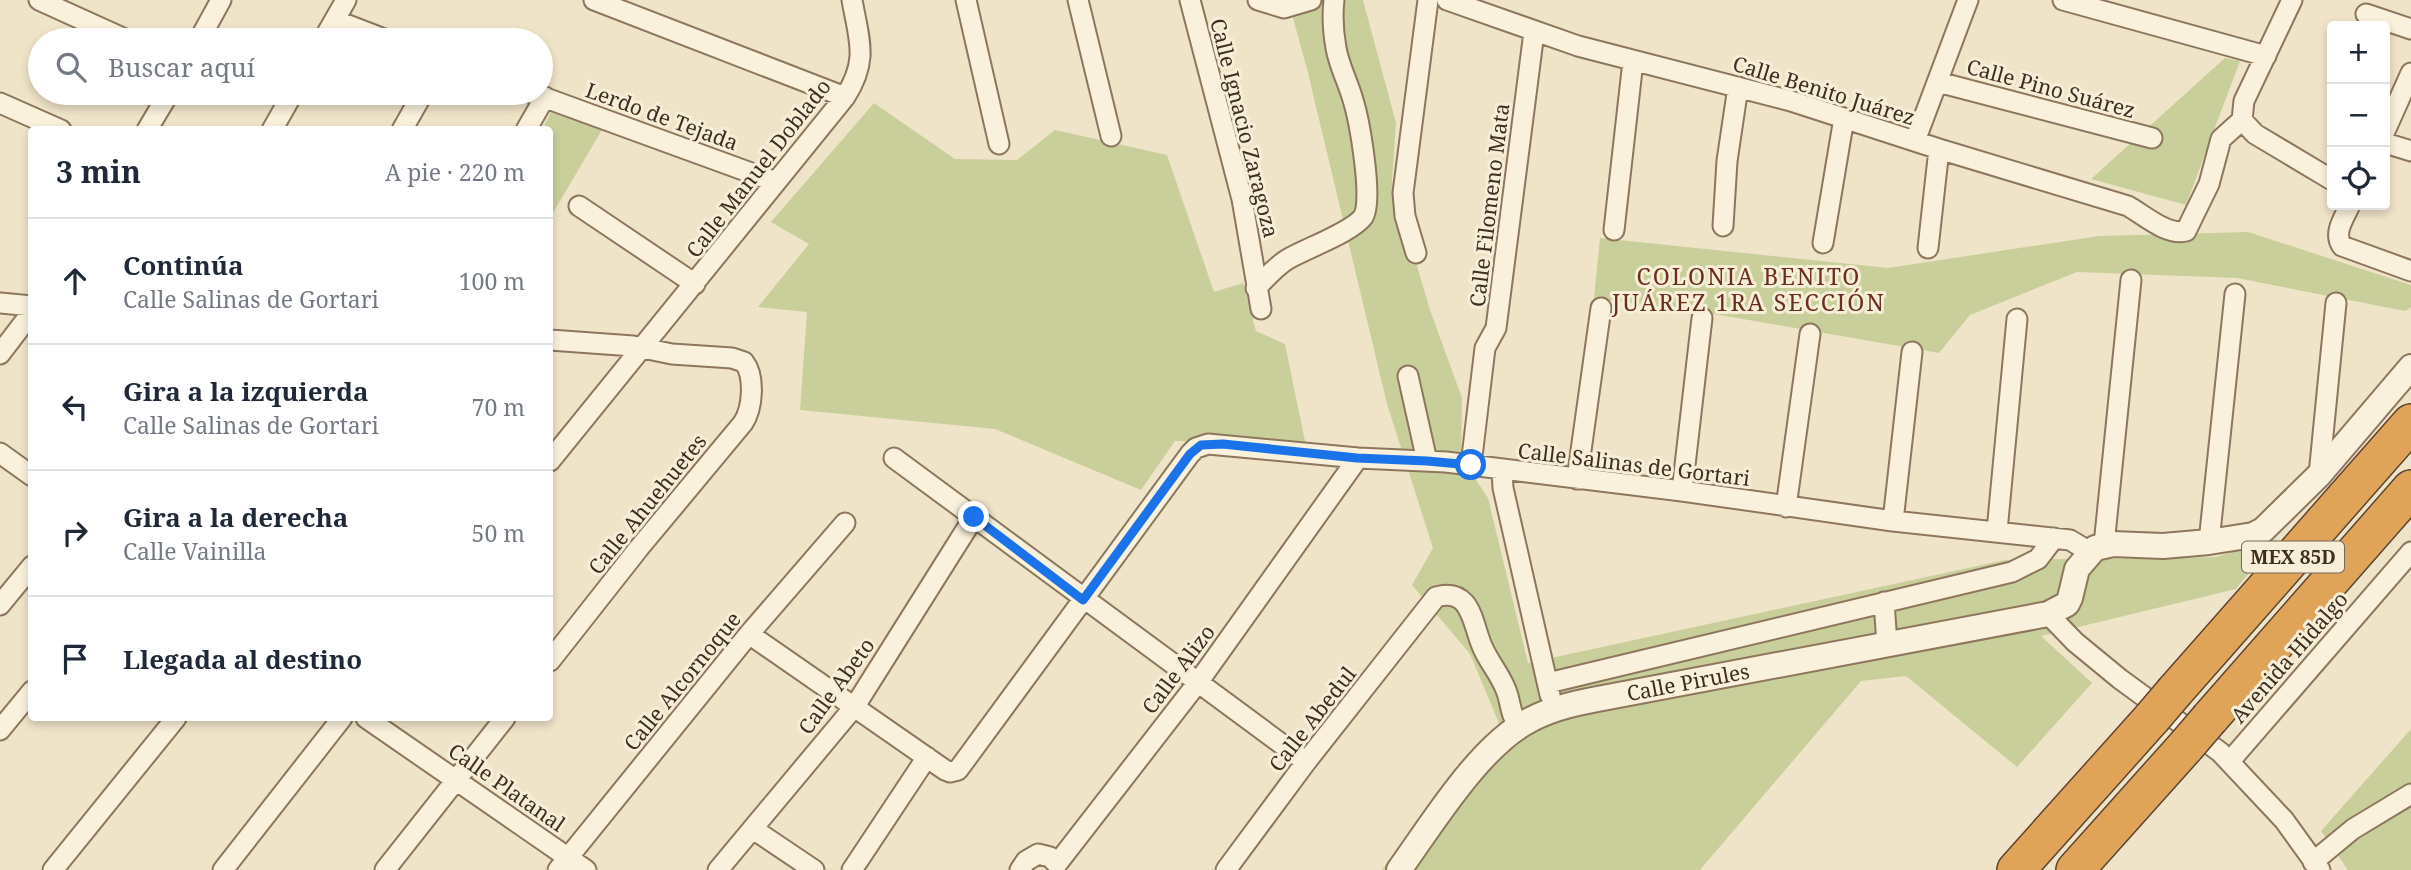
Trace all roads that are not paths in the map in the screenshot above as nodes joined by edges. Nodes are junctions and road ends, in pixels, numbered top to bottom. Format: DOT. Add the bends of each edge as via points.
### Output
graph roads {
  1 [pos="39,0"];
  2 [pos="221,0"];
  3 [pos="594,0"];
  4 [pos="852,0"];
  5 [pos="966,0"];
  6 [pos="1078,0"];
  7 [pos="1190,0"];
  8 [pos="1258,0"];
  9 [pos="1311,0"];
  10 [pos="1334,0"];
  11 [pos="1429,0"];
  12 [pos="1447,0"];
  13 [pos="1968,0"];
  14 [pos="2063,0"];
  15 [pos="2292,0"];
  16 [pos="339,6"];
  17 [pos="1499,9"];
  18 [pos="2366,14"];
  19 [pos="101,28"];
  20 [pos="206,28"];
  21 [pos="329,28"];
  22 [pos="370,28"];
  23 [pos="2411,29"];
  24 [pos="1534,32"];
  25 [pos="2266,57"];
  26 [pos="1633,61"];
  27 [pos="2411,74"];
  28 [pos="1938,82"];
  29 [pos="1738,87"];
  30 [pos="845,97"];
  31 [pos="553,100"];
  32 [pos="0,103"];
  33 [pos="162,105"];
  34 [pos="286,105"];
  35 [pos="416,105"];
  36 [pos="535,105"];
  37 [pos="1844,118"];
  38 [pos="2242,120"];
  39 [pos="2390,120"];
  40 [pos="52,126"];
  41 [pos="149,126"];
  42 [pos="274,126"];
  43 [pos="404,126"];
  44 [pos="527,126"];
  45 [pos="1111,136"];
  46 [pos="2152,138"];
  47 [pos="1915,141"];
  48 [pos="999,144"];
  49 [pos="2390,145"];
  50 [pos="1940,149"];
  51 [pos="2411,151"];
  52 [pos="2327,177"];
  53 [pos="776,182"];
  54 [pos="579,206"];
  55 [pos="2348,210"];
  56 [pos="1723,226"];
  57 [pos="1614,230"];
  58 [pos="1824,243"];
  59 [pos="1928,248"];
  60 [pos="1416,253"];
  61 [pos="2411,271"];
  62 [pos="2131,280"];
  63 [pos="695,284"];
  64 [pos="1256,288"];
  65 [pos="2235,294"];
  66 [pos="0,303"];
  67 [pos="2336,303"];
  68 [pos="28,306"];
  69 [pos="1601,308"];
  70 [pos="1261,309"];
  71 [pos="28,317"];
  72 [pos="1702,318"];
  73 [pos="2017,319"];
  74 [pos="1811,334"];
  75 [pos="553,340"];
  76 [pos="643,347"];
  77 [pos="1912,352"];
  78 [pos="0,354"];
  79 [pos="2411,367"];
  80 [pos="1408,376"];
  81 [pos="2411,423"];
  82 [pos="0,453"];
  83 [pos="553,457"];
  84 [pos="894,458"];
  85 [pos="1357,458"];
  86 [pos="1427,461"];
  87 [pos="1471,465"];
  88 [pos="1502,470"];
  89 [pos="28,472"];
  90 [pos="2319,475"];
  91 [pos="1577,479"];
  92 [pos="2411,489"];
  93 [pos="1682,491"];
  94 [pos="1786,507"];
  95 [pos="974,517"];
  96 [pos="1893,521"];
  97 [pos="845,523"];
  98 [pos="1997,531"];
  99 [pos="2054,538"];
  100 [pos="2209,542"];
  101 [pos="2097,548"];
  102 [pos="2411,552"];
  103 [pos="28,571"];
  104 [pos="1083,600"];
  105 [pos="1884,603"];
  106 [pos="0,605"];
  107 [pos="2048,614"];
  108 [pos="749,634"];
  109 [pos="1887,645"];
  110 [pos="553,657"];
  111 [pos="1199,681"];
  112 [pos="1548,683"];
  113 [pos="28,696"];
  114 [pos="855,706"];
  115 [pos="1553,710"];
  116 [pos="174,721"];
  117 [pos="340,721"];
  118 [pos="370,721"];
  119 [pos="503,721"];
  120 [pos="1519,725"];
  121 [pos="0,730"];
  122 [pos="927,757"];
  123 [pos="2230,761"];
  124 [pos="1306,762"];
  125 [pos="456,780"];
  126 [pos="2411,794"];
  127 [pos="753,829"];
  128 [pos="564,864"];
  129 [pos="2317,866"];
  130 [pos="1059,867"];
  131 [pos="53,870"];
  132 [pos="223,870"];
  133 [pos="385,870"];
  134 [pos="586,870"];
  135 [pos="718,870"];
  136 [pos="814,870"];
  137 [pos="852,870"];
  138 [pos="1020,870"];
  139 [pos="1226,870"];
  140 [pos="1399,870"];
  141 [pos="2017,870"];
  142 [pos="2075,870"];
  1 -- 19 [label="street"];
  2 -- 20 [label="street"];
  3 -- 30 [label="street"];
  4 -- 30 [label="street, Calle Manuel Doblado" via="860,63 857,79"];
  5 -- 48 [label="street"];
  6 -- 45 [label="street"];
  7 -- 64 [label="street, Calle Ignacio Zaragoza" via="1242,199"];
  8 -- 9 [label="street" via="1284,8"];
  10 -- 64 [label="street" via="1337,52 1354,102 1367,205 1363,218 1351,227 1287,260"];
  11 -- 60 [label="street" via="1403,193"];
  12 -- 17 [label="street, Calle Benito Juárez"];
  13 -- 28 [label="street, Calle Pino Suárez"];
  14 -- 25 [label="street"];
  15 -- 25 [label="street"];
  16 -- 21 [label="street"];
  16 -- 22 [label="street"];
  17 -- 24 [label="street, Calle Benito Juárez"];
  18 -- 23 [label="street"];
  24 -- 26 [label="street, Calle Benito Juárez"];
  24 -- 87 [label="street, Calle Filomeno Mata" via="1496,328 1485,348"];
  25 -- 38 [label="street" via="2244,101"];
  26 -- 29 [label="street, Calle Benito Juárez"];
  26 -- 57 [label="street"];
  27 -- 39 [label="street"];
  28 -- 46 [label="street, Calle Pino Suárez"];
  28 -- 47 [label="street, Calle Pino Suárez"];
  29 -- 37 [label="street, Calle Benito Juárez"];
  29 -- 56 [label="street"];
  30 -- 53 [label="street, Calle Manuel Doblado"];
  31 -- 53 [label="street, Lerdo de Tejada"];
  32 -- 40 [label="street"];
  33 -- 41 [label="street"];
  34 -- 42 [label="street"];
  35 -- 43 [label="street"];
  36 -- 44 [label="street"];
  37 -- 47 [label="street, Calle Benito Juárez"];
  37 -- 58 [label="street"];
  38 -- 50 [label="street, Calle Benito Juárez" via="2221,139 2202,201 2184,232 2128,206"];
  38 -- 52 [label="street" via="2255,134"];
  47 -- 50 [label="street, Calle Benito Juárez"];
  49 -- 51 [label="street"];
  50 -- 59 [label="street"];
  53 -- 63 [label="street, Calle Manuel Doblado"];
  54 -- 63 [label="street"];
  55 -- 61 [label="street" via="2339,242 2349,251"];
  62 -- 101 [label="street"];
  63 -- 76 [label="street, Calle Manuel Doblado"];
  64 -- 70 [label="street, Calle Ignacio Zaragoza"];
  65 -- 100 [label="street"];
  66 -- 68 [label="street"];
  67 -- 90 [label="street"];
  69 -- 91 [label="street"];
  71 -- 78 [label="street"];
  72 -- 93 [label="street"];
  73 -- 98 [label="street"];
  74 -- 94 [label="street"];
  75 -- 76 [label="street"];
  76 -- 83 [label="street, Calle Manuel Doblado"];
  76 -- 110 [label="street, Calle Ahuehuetes" via="732,358 747,365 748,413"];
  77 -- 96 [label="street"];
  79 -- 90 [label="street"];
  80 -- 86 [label="street"];
  81 -- 141 [label="highway, MEX 85D"];
  82 -- 89 [label="street"];
  84 -- 95 [label="street"];
  85 -- 86 [label="street, Calle Salinas de Gortari"];
  85 -- 104 [label="street, Calle Salinas de Gortari" via="1201,445"];
  85 -- 111 [label="street, Calle Alizo"];
  86 -- 87 [label="street, Calle Salinas de Gortari"];
  87 -- 88 [label="street, Calle Salinas de Gortari"];
  88 -- 91 [label="street, Calle Salinas de Gortari"];
  88 -- 112 [label="street"];
  90 -- 100 [label="street" via="2263,530"];
  91 -- 93 [label="street, Calle Salinas de Gortari"];
  92 -- 142 [label="highway, MEX 85D, bridge"];
  93 -- 94 [label="street, Calle Salinas de Gortari"];
  94 -- 96 [label="street, Calle Salinas de Gortari"];
  95 -- 104 [label="street"];
  95 -- 114 [label="street, Calle Abeto"];
  96 -- 98 [label="street, Calle Salinas de Gortari"];
  97 -- 108 [label="street, Calle Alcornoque"];
  98 -- 99 [label="street, Calle Salinas de Gortari"];
  99 -- 101 [label="street, Calle Salinas de Gortari"];
  99 -- 105 [label="street, Calle Pirules" via="2038,559 2012,572"];
  100 -- 101 [label="street"];
  101 -- 107 [label="street" via="2077,569 2067,604"];
  102 -- 123 [label="street, Avenida Hidalgo"];
  103 -- 106 [label="street"];
  104 -- 111 [label="street"];
  104 -- 122 [label="street, Calle Salinas de Gortari" via="961,767 954,772 945,770"];
  105 -- 109 [label="street"];
  105 -- 112 [label="street, Calle Pirules"];
  107 -- 109 [label="street, Calle Pirules"];
  107 -- 123 [label="street" via="2093,657"];
  108 -- 114 [label="street"];
  108 -- 128 [label="street, Calle Alcornoque"];
  109 -- 115 [label="street, Calle Pirules"];
  111 -- 124 [label="street"];
  111 -- 130 [label="street, Calle Alizo"];
  112 -- 115 [label="street"];
  113 -- 121 [label="street"];
  114 -- 122 [label="street"];
  114 -- 127 [label="street, Calle Abeto"];
  115 -- 120 [label="street, Calle Pirules"];
  116 -- 131 [label="street"];
  117 -- 132 [label="street"];
  118 -- 125 [label="street, Calle Platanal"];
  119 -- 125 [label="street"];
  120 -- 124 [label="street, Calle Abedul" via="1467,606 1448,594 1436,597"];
  120 -- 140 [label="street, Calle Pirules" via="1486,754"];
  122 -- 137 [label="street"];
  123 -- 129 [label="street" via="2284,820"];
  124 -- 139 [label="street, Calle Abedul"];
  125 -- 128 [label="street, Calle Platanal"];
  125 -- 133 [label="street"];
  126 -- 129 [label="street" via="2353,829"];
  127 -- 135 [label="street, Calle Abeto"];
  127 -- 136 [label="street"];
  128 -- 134 [label="street, Calle Platanal"];
  130 -- 138 [label="street, Calle Alizo" via="1050,857 1038,854"];
}
